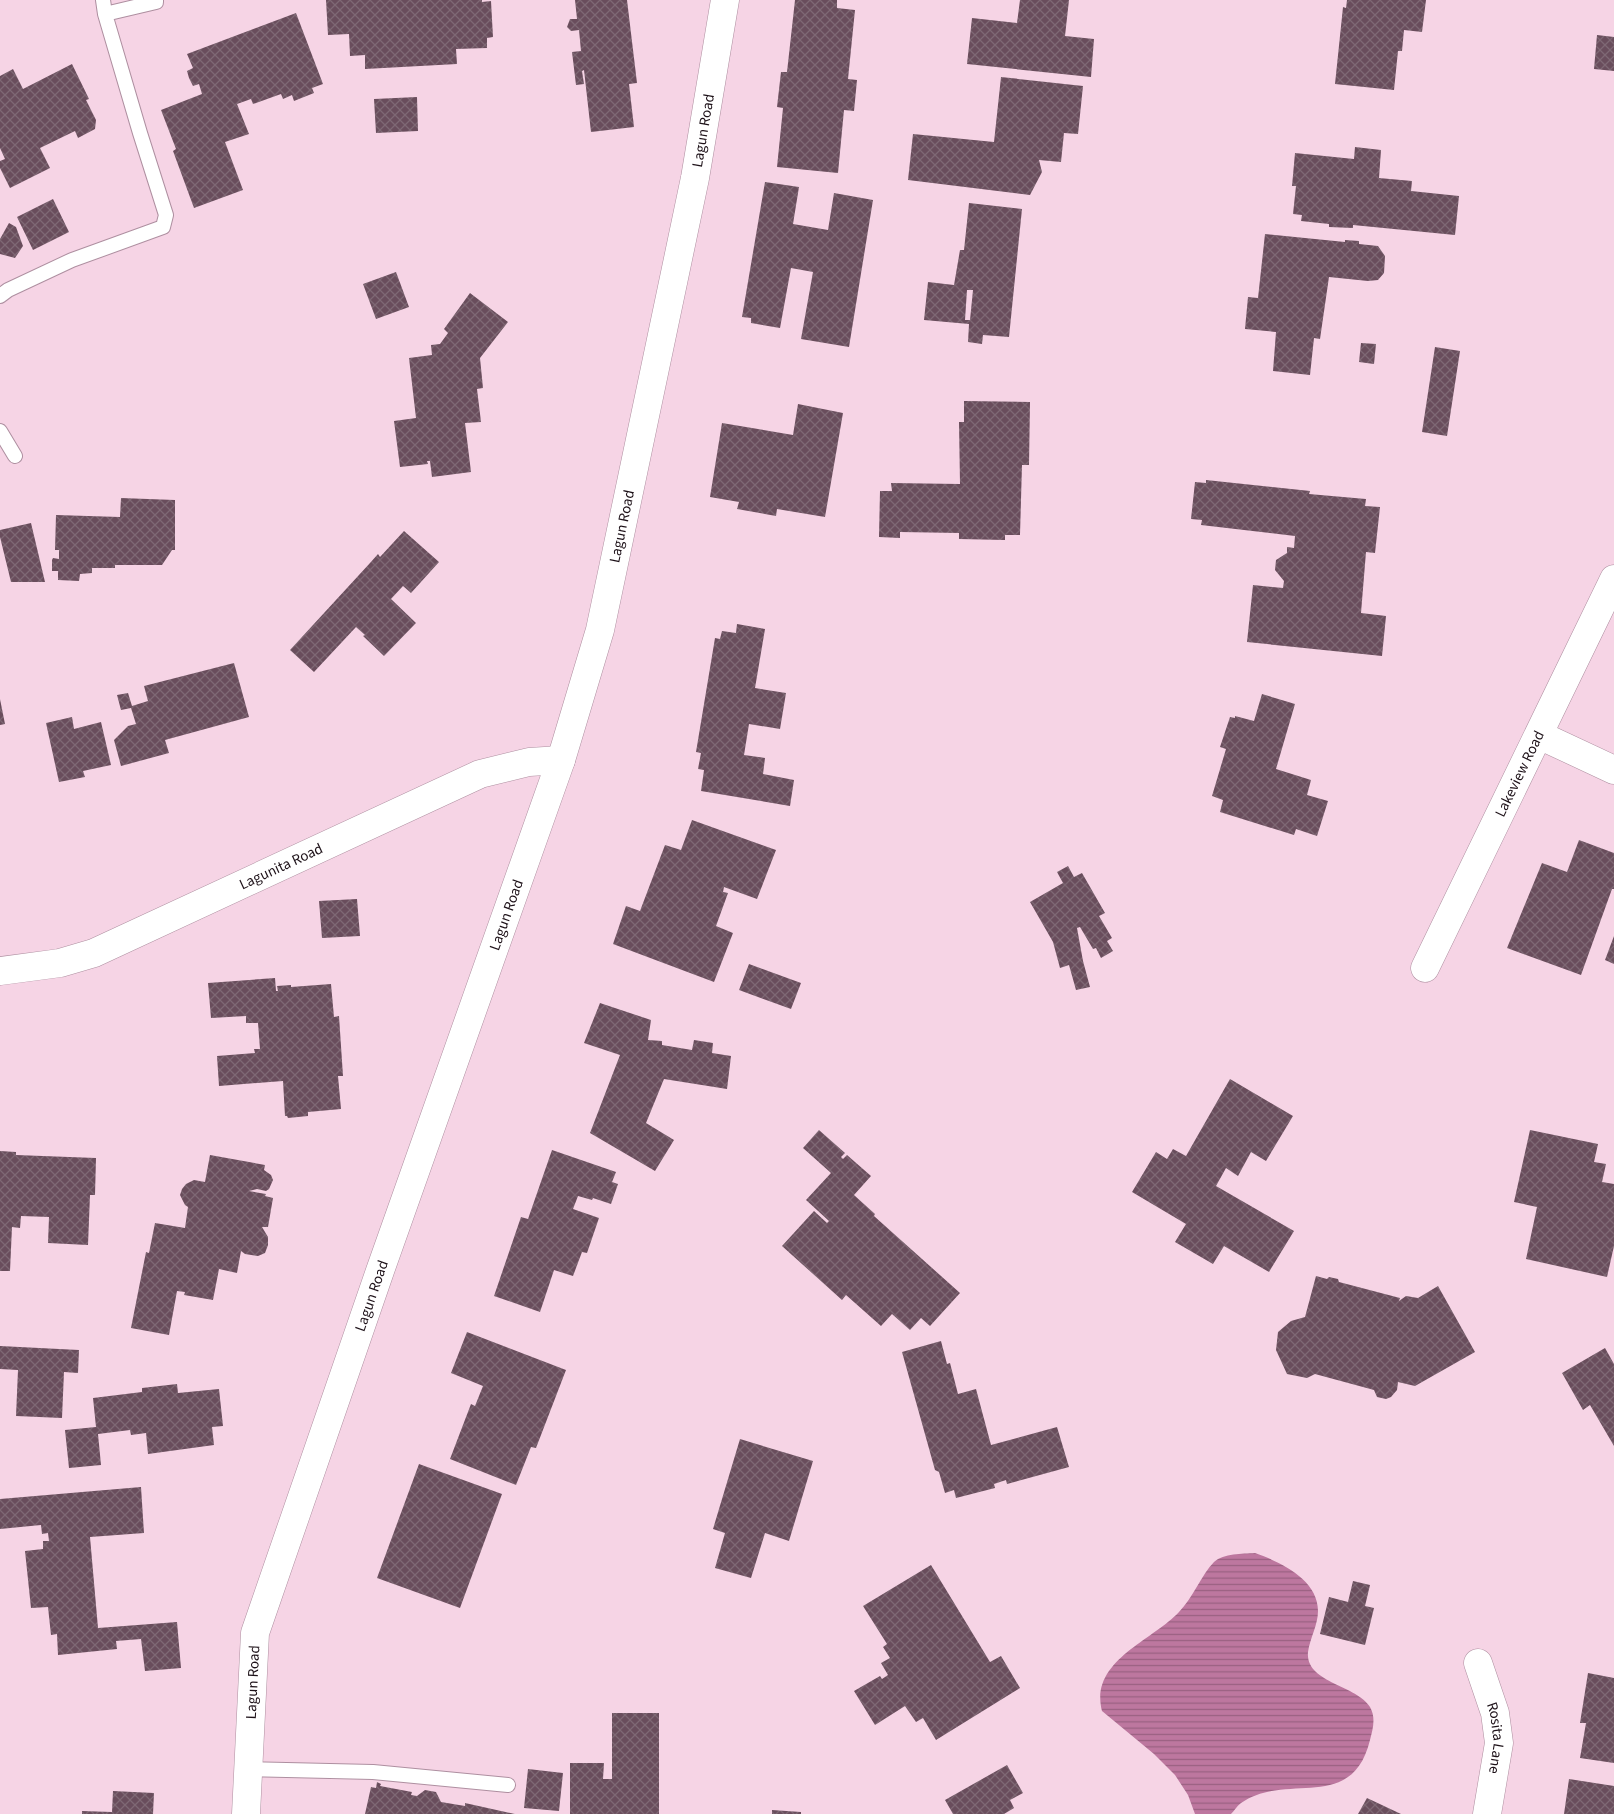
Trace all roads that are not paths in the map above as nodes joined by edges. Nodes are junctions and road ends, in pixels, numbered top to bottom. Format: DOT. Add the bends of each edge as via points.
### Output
graph roads {
  1 [pos="103,0"];
  2 [pos="156,0"];
  3 [pos="725,0"];
  4 [pos="105,14"];
  5 [pos="0,296"];
  6 [pos="0,431"];
  7 [pos="15,456"];
  8 [pos="1614,579"];
  9 [pos="1540,735"];
  10 [pos="561,760"];
  11 [pos="1614,770"];
  12 [pos="1424,968"];
  13 [pos="0,971"];
  14 [pos="1478,1663"];
  15 [pos="248,1769"];
  16 [pos="508,1785"];
  17 [pos="246,1814"];
  18 [pos="1488,1814"];
  1 -- 4 [label="lane"];
  2 -- 4 [label="lane"];
  3 -- 10 [label="street, Lagun Road" via="695,178 600,630"];
  4 -- 5 [label="lane" via="166,216 163,227 72,260"];
  6 -- 7 [label="lane"];
  8 -- 9 [label="street, Lakeview Road"];
  9 -- 11 [label="street"];
  9 -- 12 [label="street, Lakeview Road"];
  10 -- 13 [label="street, Lagunita Road" via="529,762 480,774 94,953 60,963"];
  10 -- 15 [label="street, Lagun Road" via="384,1258 256,1633"];
  14 -- 18 [label="street, Rosita Lane" via="1495,1713 1499,1743"];
  15 -- 16 [label="lane" via="373,1772"];
  15 -- 17 [label="street, Lagun Road"];
}
